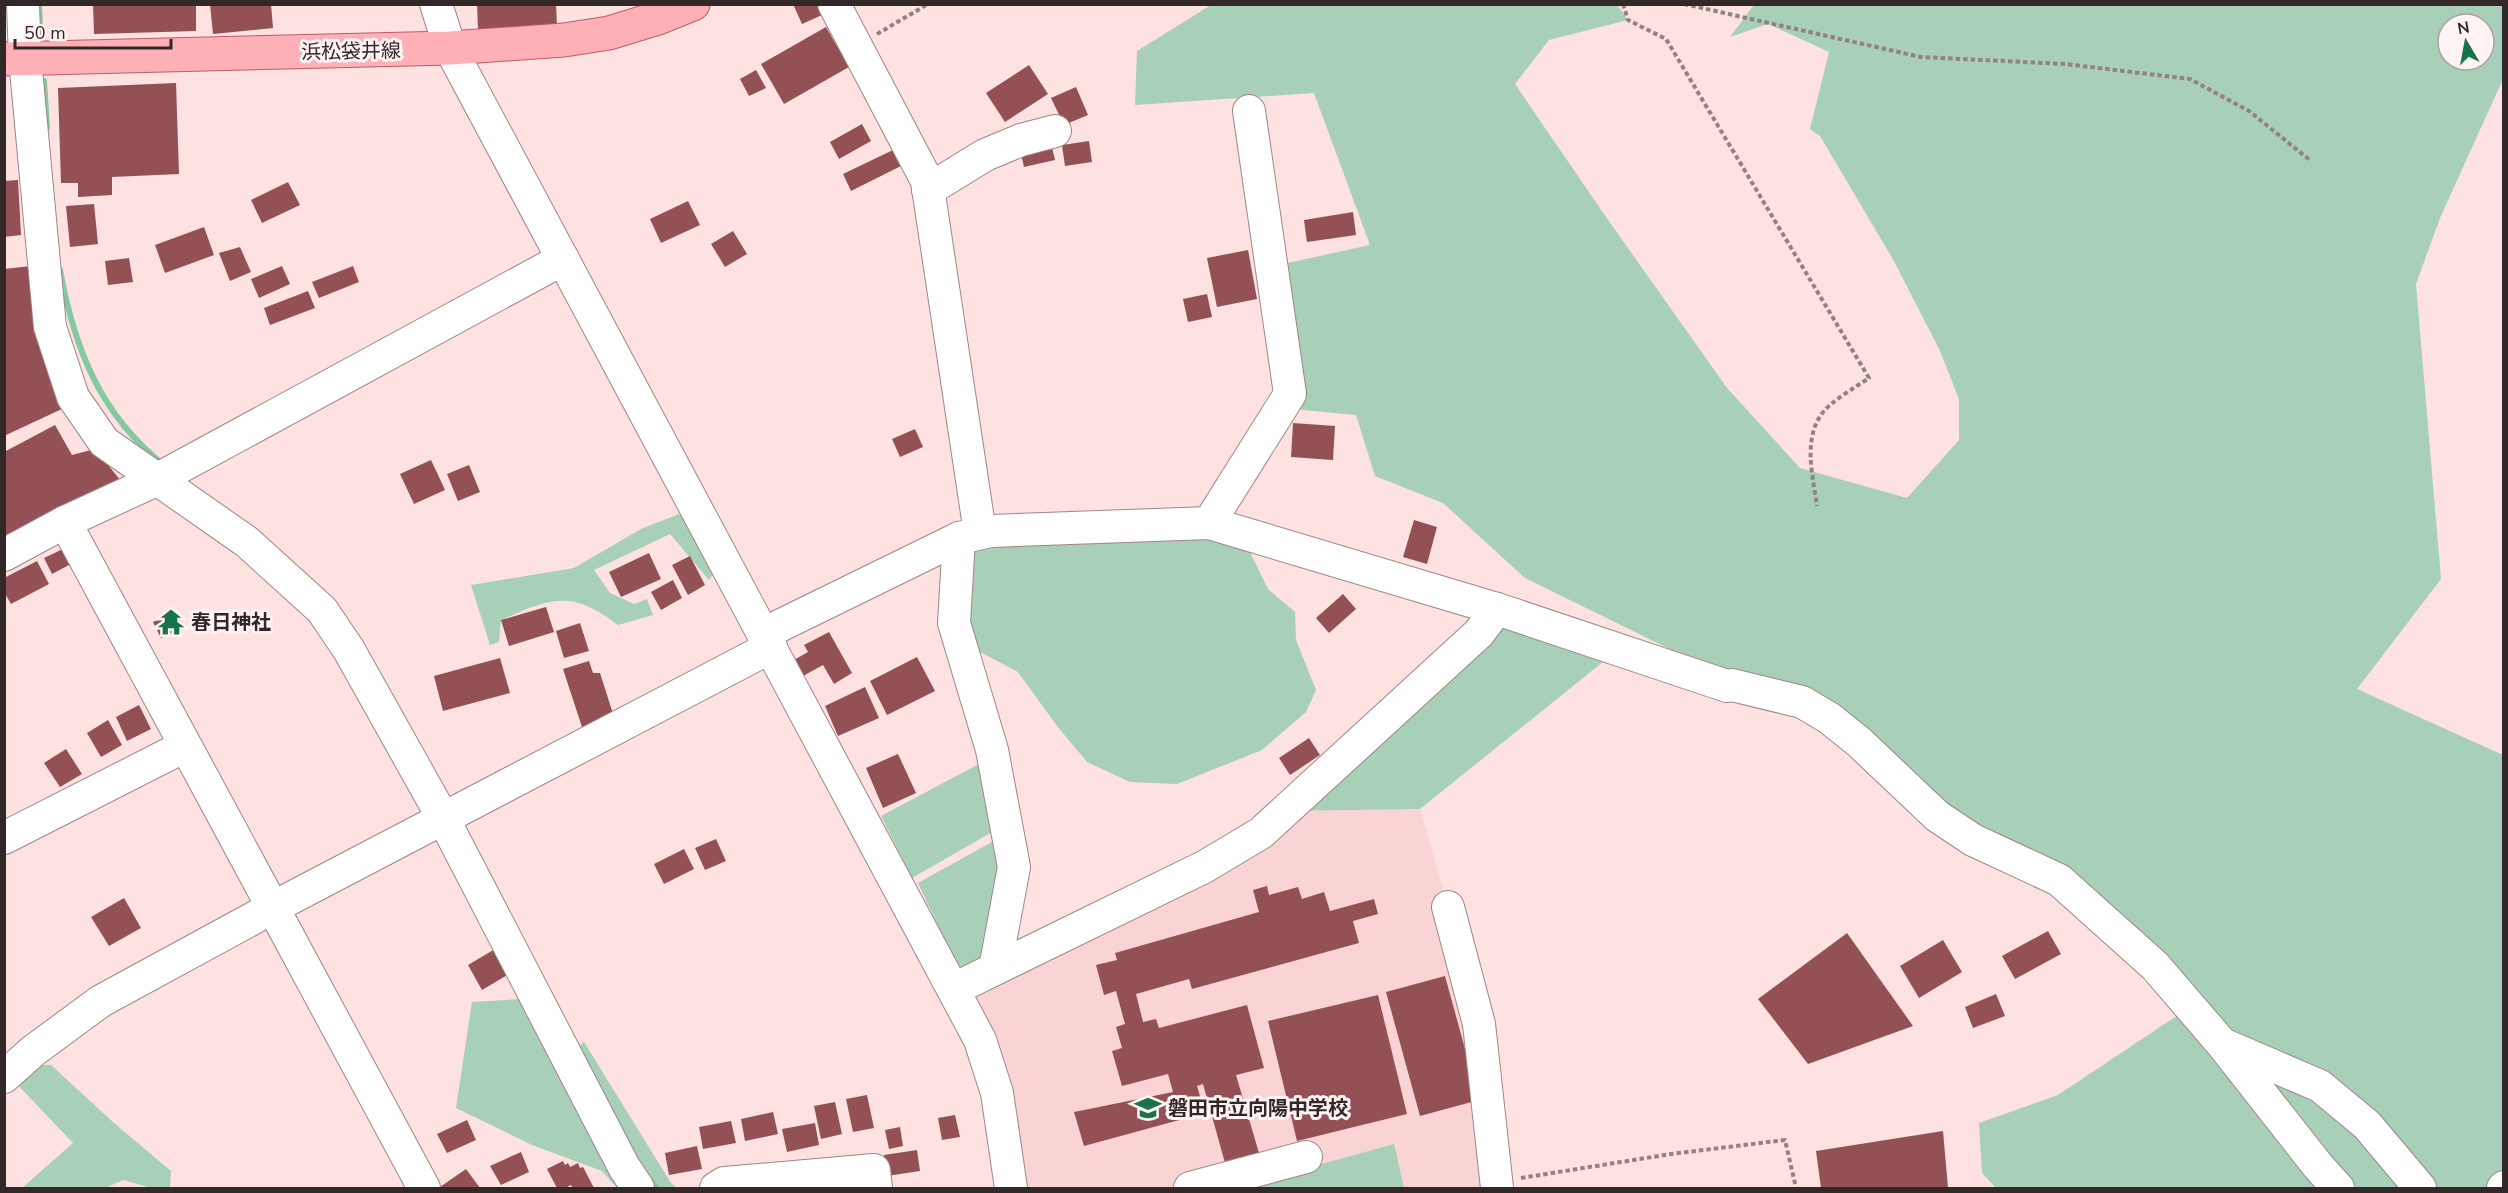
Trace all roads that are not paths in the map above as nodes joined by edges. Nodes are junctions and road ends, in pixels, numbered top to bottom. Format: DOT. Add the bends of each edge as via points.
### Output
graph roads {
  1 [pos="23,4"];
  2 [pos="436,4"];
  3 [pos="693,4"];
  4 [pos="834,4"];
  5 [pos="450,48"];
  6 [pos="15,59"];
  7 [pos="1249,111"];
  8 [pos="1055,131"];
  9 [pos="928,190"];
  10 [pos="563,259"];
  11 [pos="156,480"];
  12 [pos="65,522"];
  13 [pos="1209,523"];
  14 [pos="970,536"];
  15 [pos="4,555"];
  16 [pos="1497,609"];
  17 [pos="767,640"];
  18 [pos="185,746"];
  19 [pos="444,818"];
  20 [pos="4,838"];
  21 [pos="1448,907"];
  22 [pos="272,908"];
  23 [pos="995,969"];
  24 [pos="954,989"];
  25 [pos="2223,1045"];
  26 [pos="4,1077"];
  27 [pos="1306,1157"];
  28 [pos="1496,1185"];
  29 [pos="424,1188"];
  30 [pos="638,1188"];
  31 [pos="716,1188"];
  32 [pos="876,1188"];
  33 [pos="1011,1188"];
  34 [pos="1190,1188"];
  35 [pos="2338,1188"];
  36 [pos="2420,1188"];
  1 -- 6 [label="street"];
  2 -- 5 [label="street"];
  3 -- 5 [label="main road, 浜松袋井線" via="609,33"];
  4 -- 9 [label="street"];
  5 -- 6 [label="main road, 浜松袋井線"];
  5 -- 10 [label="street"];
  6 -- 11 [label="street" via="50,327 73,397 104,442"];
  7 -- 13 [label="street" via="1290,394"];
  8 -- 9 [label="street" via="985,155"];
  9 -- 14 [label="street"];
  10 -- 11 [label="street"];
  10 -- 17 [label="street"];
  11 -- 12 [label="street"];
  11 -- 19 [label="street" via="247,542 322,610 349,650"];
  12 -- 15 [label="street"];
  12 -- 18 [label="street"];
  13 -- 14 [label="street" via="991,531"];
  13 -- 16 [label="street"];
  14 -- 17 [label="street"];
  14 -- 23 [label="street" via="954,623 992,750 1014,867"];
  16 -- 23 [label="street" via="1479,633 1261,833 1204,867"];
  16 -- 25 [label="street" via="1727,686 1802,702 1829,718 1937,816 1973,840 2060,880 2155,966"];
  17 -- 19 [label="street"];
  17 -- 24 [label="street"];
  18 -- 20 [label="street"];
  18 -- 22 [label="street"];
  19 -- 22 [label="street"];
  19 -- 30 [label="street" via="618,1157"];
  21 -- 28 [label="street" via="1479,1024"];
  22 -- 26 [label="street" via="101,1001"];
  22 -- 29 [label="street"];
  23 -- 24 [label="street"];
  24 -- 33 [label="street" via="980,1040 997,1093"];
  25 -- 35 [label="street"];
  25 -- 36 [label="street" via="2320,1086 2367,1125"];
  27 -- 34 [label="street"];
  31 -- 32 [label="street" via="724,1183 874,1170"];
}
